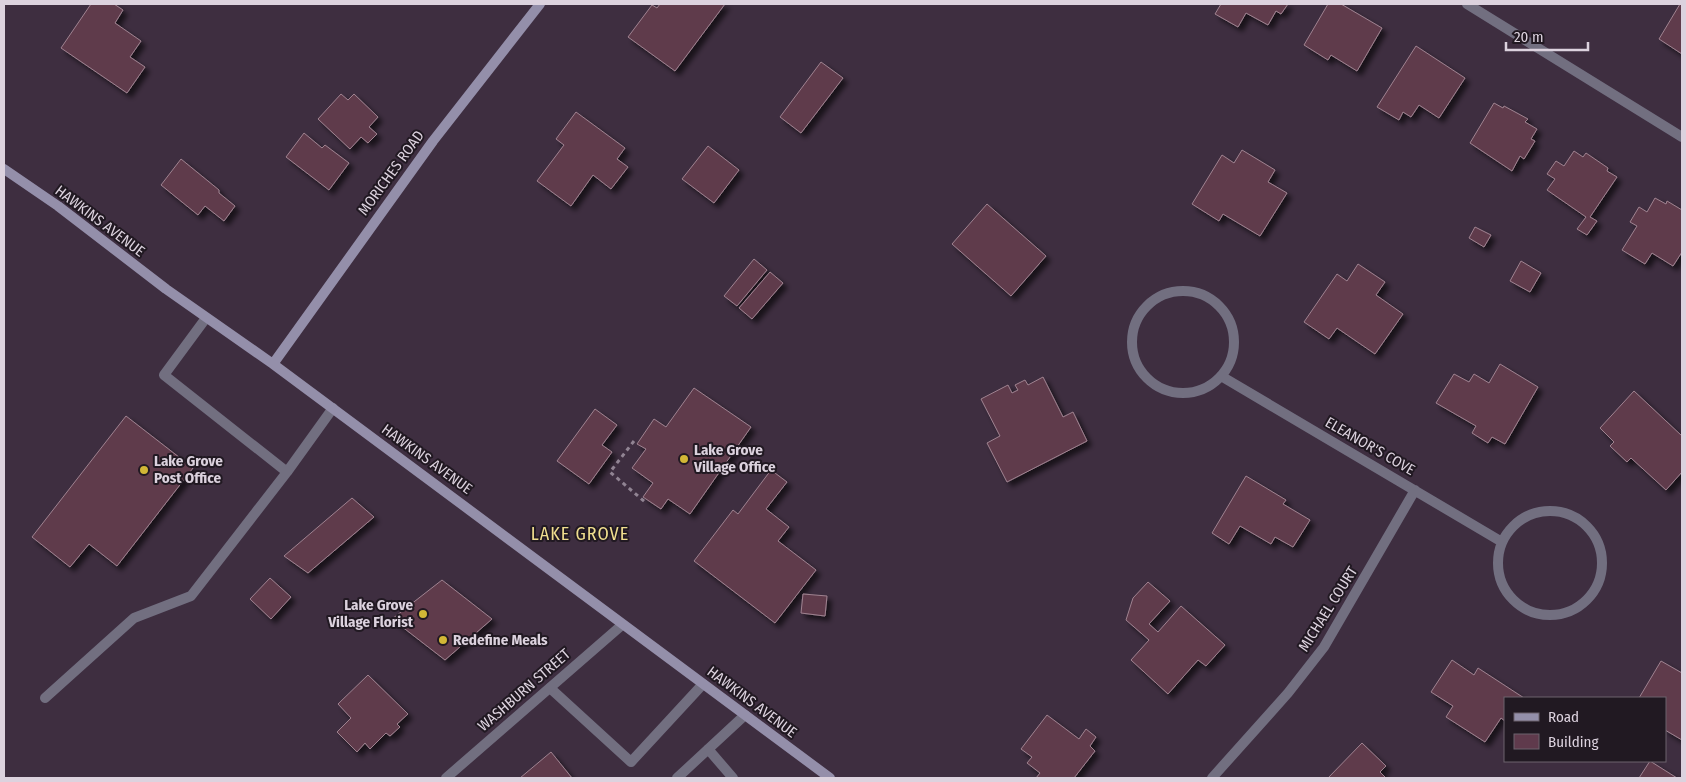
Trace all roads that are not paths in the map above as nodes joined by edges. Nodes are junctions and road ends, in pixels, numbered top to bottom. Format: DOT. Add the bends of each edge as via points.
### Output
graph roads {
  1 [pos="540,4"];
  2 [pos="1468,4"];
  3 [pos="1682,137"];
  4 [pos="4,169"];
  5 [pos="206,318"];
  6 [pos="273,364"];
  7 [pos="1221,376"];
  8 [pos="333,408"];
  9 [pos="288,472"];
  10 [pos="1415,490"];
  11 [pos="1502,542"];
  12 [pos="622,625"];
  13 [pos="703,684"];
  14 [pos="550,688"];
  15 [pos="45,698"];
  16 [pos="745,715"];
  17 [pos="708,749"];
  18 [pos="446,778"];
  19 [pos="677,778"];
  20 [pos="733,778"];
  21 [pos="830,778"];
  22 [pos="1212,778"];
  1 -- 6 [label="street, MORICHES ROAD" via="433,141"];
  2 -- 3 [label="street"];
  4 -- 5 [label="street, HAWKINS AVENUE"];
  5 -- 6 [label="street, HAWKINS AVENUE"];
  5 -- 9 [label="street" via="164,375"];
  6 -- 8 [label="street, HAWKINS AVENUE"];
  7 -- 7 [label="street" via="1233,353 1234,335 1232,325 1216,302 1200,293 1172,291 1147,305 1136,321 1131,339 1139,371 1159,388 1179,394 1197,392"];
  7 -- 10 [label="street, ELEANOR'S COVE"];
  8 -- 9 [label="street"];
  8 -- 12 [label="street, HAWKINS AVENUE"];
  9 -- 15 [label="street" via="191,596 134,618"];
  10 -- 11 [label="street, ELEANOR'S COVE"];
  10 -- 22 [label="street, MICHAEL COURT" via="1324,647 1288,693"];
  11 -- 11 [label="street" via="1498,560 1500,578 1506,593 1527,611 1546,616 1575,610 1590,598 1602,574 1600,546 1591,530 1568,514 1540,512 1528,516 1513,526"];
  12 -- 13 [label="street, HAWKINS AVENUE"];
  12 -- 14 [label="street, WASHBURN STREET"];
  13 -- 14 [label="street" via="631,762"];
  13 -- 16 [label="street, HAWKINS AVENUE"];
  14 -- 18 [label="street, WASHBURN STREET"];
  16 -- 17 [label="street"];
  16 -- 21 [label="street, HAWKINS AVENUE"];
  17 -- 19 [label="street"];
  17 -- 20 [label="street"];
}
